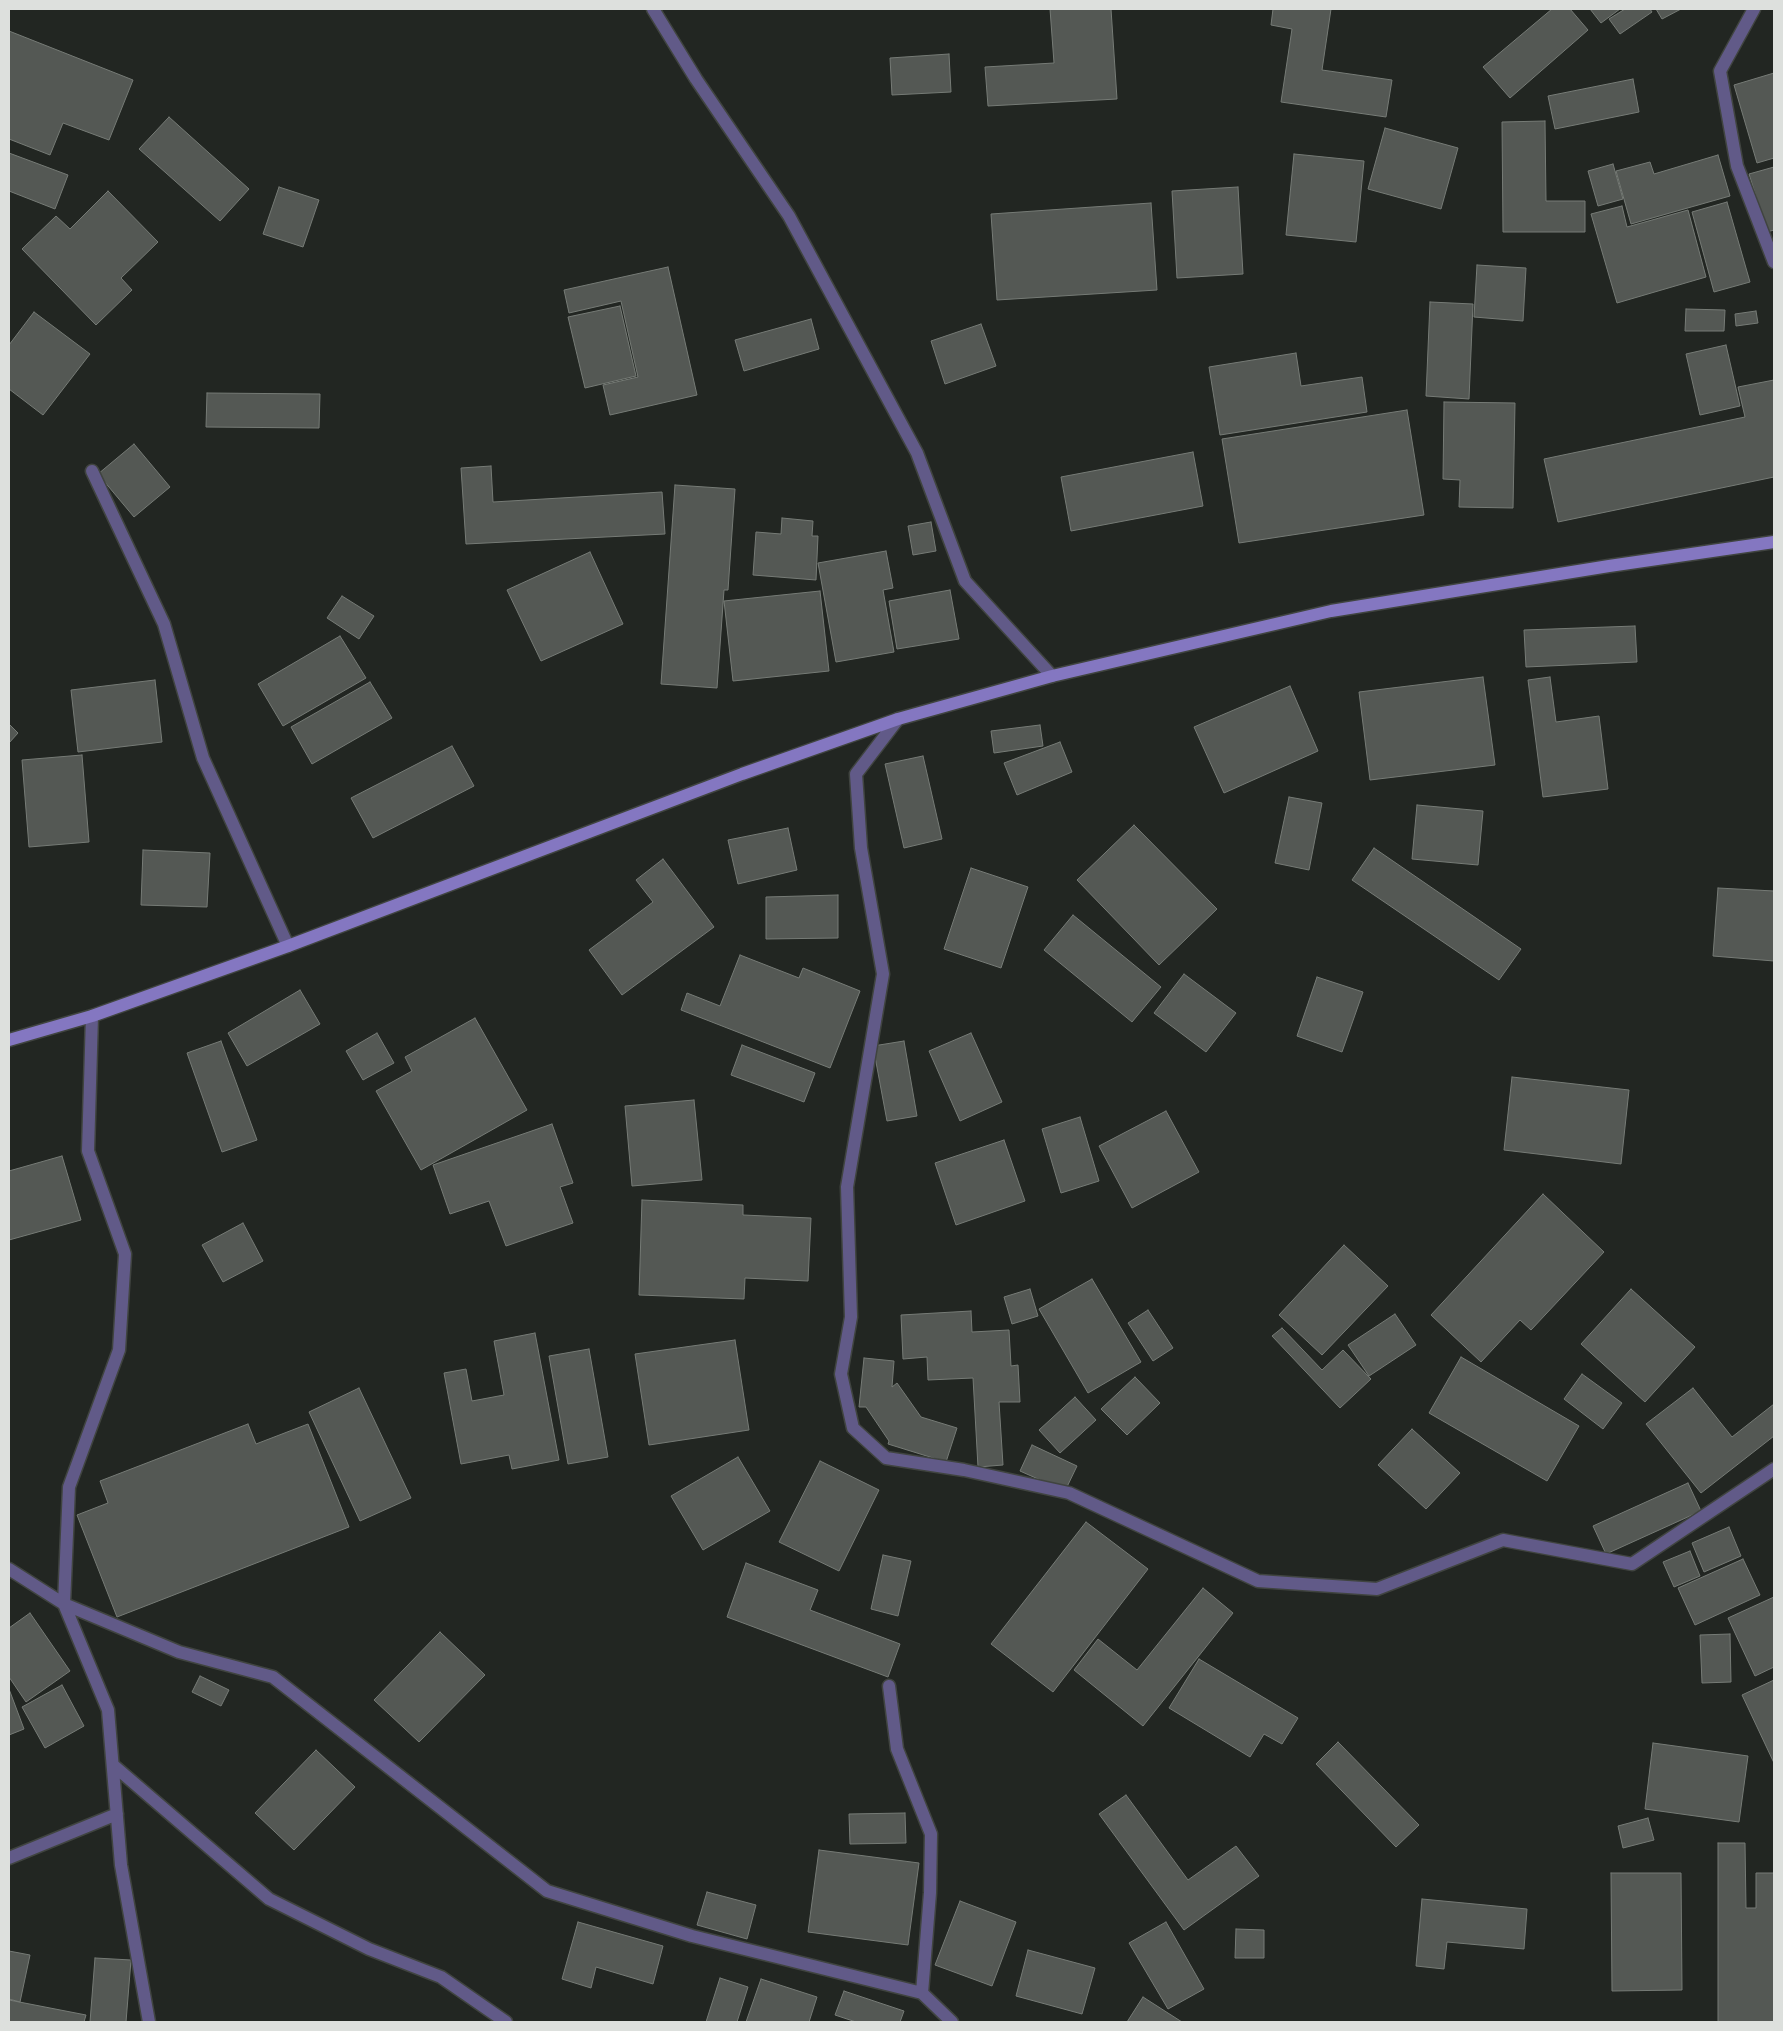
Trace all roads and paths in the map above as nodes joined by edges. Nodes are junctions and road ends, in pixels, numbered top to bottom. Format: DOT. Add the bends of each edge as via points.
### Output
graph roads {
  1 [pos="653,9"];
  2 [pos="1754,9"];
  3 [pos="1774,262"];
  4 [pos="92,471"];
  5 [pos="1774,542"];
  6 [pos="1052,676"];
  7 [pos="898,719"];
  8 [pos="288,946"];
  9 [pos="92,1016"];
  10 [pos="9,1040"];
  11 [pos="1774,1469"];
  12 [pos="9,1569"];
  13 [pos="64,1604"];
  14 [pos="888,1686"];
  15 [pos="113,1765"];
  16 [pos="117,1814"];
  17 [pos="9,1858"];
  18 [pos="922,1993"];
  19 [pos="149,2022"];
  20 [pos="506,2022"];
  21 [pos="952,2022"];
  1 -- 6 [label="street" via="788,216 917,453 965,581"];
  2 -- 3 [label="street" via="1720,70 1736,166"];
  4 -- 8 [label="street" via="164,624 203,758"];
  5 -- 6 [label="main road" via="1331,611"];
  6 -- 7 [label="main road"];
  7 -- 8 [label="main road" via="742,774"];
  7 -- 11 [label="street" via="856,774 860,848 883,974 847,1187 851,1317 841,1374 854,1428 886,1458 964,1470 1069,1493 1258,1580 1377,1589 1503,1540 1632,1564"];
  8 -- 9 [label="main road"];
  9 -- 10 [label="main road"];
  9 -- 13 [label="street" via="88,1150 125,1254 119,1350 69,1487"];
  12 -- 13 [label="street"];
  13 -- 15 [label="street" via="108,1710"];
  13 -- 18 [label="street" via="179,1652 273,1677 547,1890 692,1936"];
  14 -- 18 [label="street" via="897,1749 931,1834"];
  15 -- 16 [label="street"];
  15 -- 20 [label="street" via="269,1899 369,1949 441,1977"];
  16 -- 17 [label="street"];
  16 -- 19 [label="street" via="121,1864"];
  18 -- 21 [label="street"];
}
